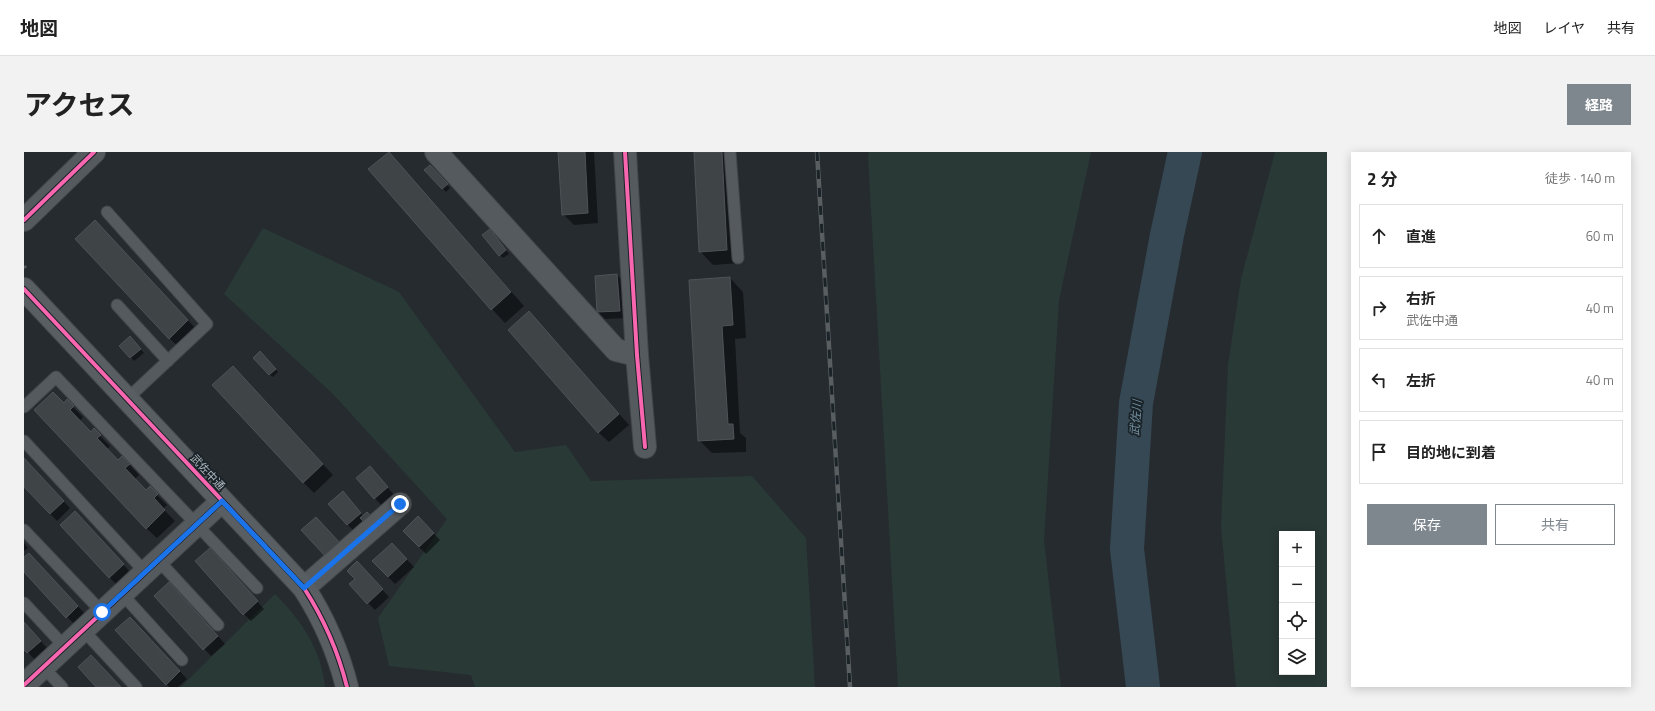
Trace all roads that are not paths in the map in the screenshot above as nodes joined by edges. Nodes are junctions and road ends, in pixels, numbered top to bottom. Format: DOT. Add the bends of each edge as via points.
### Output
graph roads {
  1 [pos="94,152"];
  2 [pos="436,152"];
  3 [pos="625,152"];
  4 [pos="730,152"];
  5 [pos="107,212"];
  6 [pos="24,220"];
  7 [pos="738,258"];
  8 [pos="24,289"];
  9 [pos="117,305"];
  10 [pos="637,355"];
  11 [pos="168,361"];
  12 [pos="127,399"];
  13 [pos="24,407"];
  14 [pos="24,441"];
  15 [pos="645,448"];
  16 [pos="222,501"];
  17 [pos="400,504"];
  18 [pos="196,525"];
  19 [pos="27,538"];
  20 [pos="152,566"];
  21 [pos="257,588"];
  22 [pos="304,588"];
  23 [pos="122,594"];
  24 [pos="24,603"];
  25 [pos="102,612"];
  26 [pos="218,626"];
  27 [pos="83,630"];
  28 [pos="64,647"];
  29 [pos="182,660"];
  30 [pos="43,667"];
  31 [pos="24,684"];
  32 [pos="62,687"];
  33 [pos="136,687"];
  34 [pos="347,687"];
  1 -- 6 [label="street"];
  2 -- 10 [label="street" via="616,350"];
  3 -- 10 [label="street"];
  4 -- 7 [label="lane"];
  5 -- 11 [label="lane" via="207,324"];
  8 -- 12 [label="street, 武佐中通"];
  9 -- 11 [label="lane"];
  10 -- 15 [label="street"];
  11 -- 12 [label="lane"];
  12 -- 16 [label="street, 武佐中通"];
  13 -- 18 [label="lane" via="56,377"];
  14 -- 20 [label="lane"];
  16 -- 18 [label="street"];
  16 -- 22 [label="street, 武佐中通"];
  17 -- 22 [label="street"];
  18 -- 20 [label="street"];
  18 -- 21 [label="lane"];
  19 -- 25 [label="lane"];
  20 -- 23 [label="street"];
  20 -- 26 [label="lane"];
  22 -- 34 [label="street, 武佐中通" via="329,632"];
  23 -- 25 [label="street"];
  23 -- 29 [label="lane"];
  24 -- 28 [label="lane"];
  25 -- 27 [label="street"];
  27 -- 28 [label="street"];
  27 -- 33 [label="lane"];
  28 -- 30 [label="street"];
  30 -- 31 [label="street"];
  30 -- 32 [label="lane"];
}
